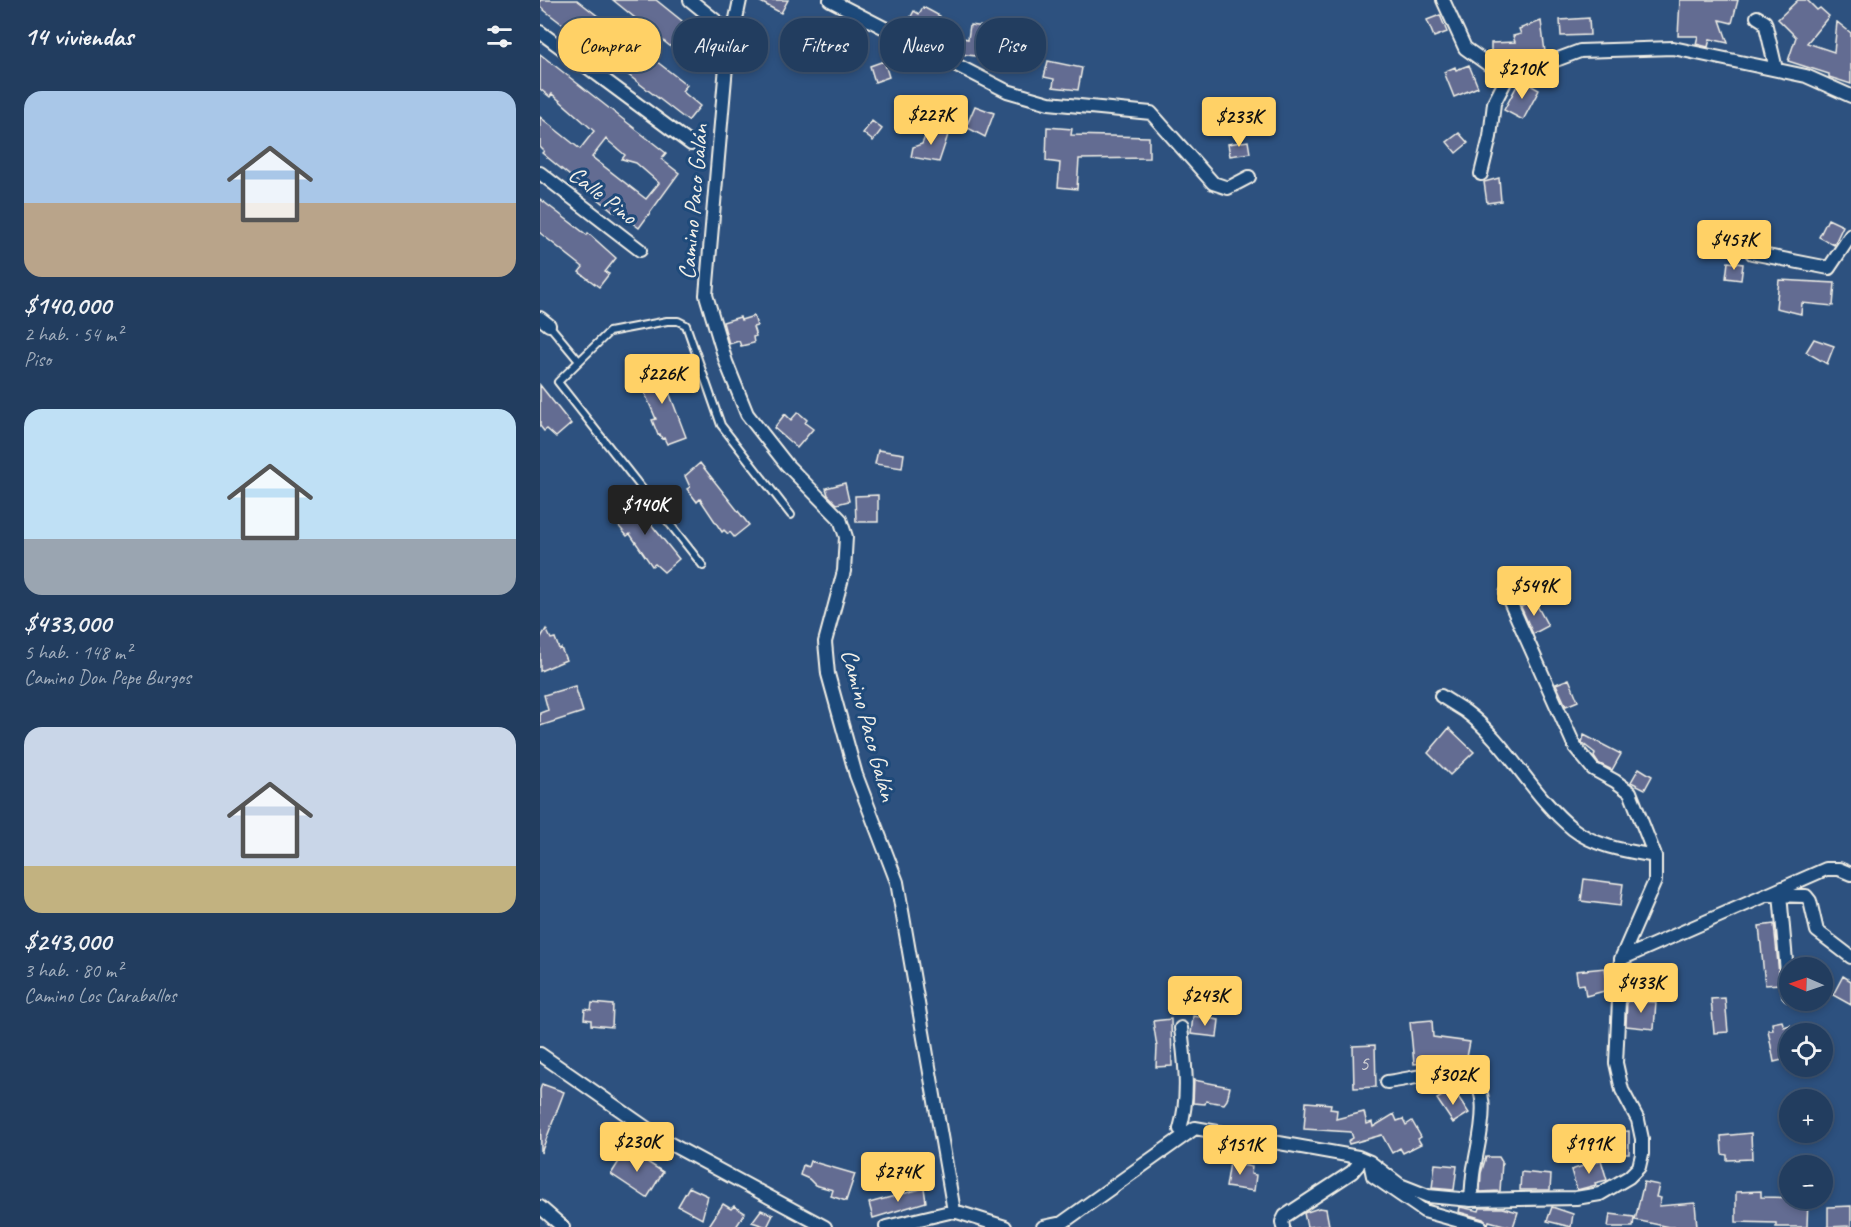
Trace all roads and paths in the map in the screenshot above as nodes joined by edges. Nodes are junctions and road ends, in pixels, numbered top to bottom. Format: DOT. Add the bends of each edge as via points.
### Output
graph roads {
  1 [pos="690,0"];
  2 [pos="740,0"];
  3 [pos="830,0"];
  4 [pos="1443,0"];
  5 [pos="1757,16"];
  6 [pos="712,18"];
  7 [pos="540,32"];
  8 [pos="1776,69"];
  9 [pos="1507,78"];
  10 [pos="1851,96"];
  11 [pos="691,144"];
  12 [pos="540,173"];
  13 [pos="1481,174"];
  14 [pos="1249,177"];
  15 [pos="1851,236"];
  16 [pos="640,250"];
  17 [pos="1752,253"];
  18 [pos="544,321"];
  19 [pos="579,361"];
  20 [pos="791,515"];
  21 [pos="703,566"];
  22 [pos="1506,593"];
  23 [pos="1441,696"];
  24 [pos="1655,856"];
  25 [pos="1851,874"];
  26 [pos="1780,894"];
  27 [pos="1766,895"];
  28 [pos="1786,957"];
  29 [pos="1851,957"];
  30 [pos="1621,959"];
  31 [pos="1182,1028"];
  32 [pos="540,1054"];
  33 [pos="1387,1082"];
  34 [pos="1187,1134"];
  35 [pos="1358,1157"];
  36 [pos="1370,1162"];
  37 [pos="1471,1200"];
  38 [pos="540,1207"];
  39 [pos="954,1211"];
  40 [pos="563,1227"];
  41 [pos="825,1227"];
  42 [pos="886,1227"];
  43 [pos="1005,1227"];
  44 [pos="1043,1227"];
  45 [pos="1283,1227"];
  46 [pos="1481,1227"];
  1 -- 6 [label="street"];
  2 -- 39 [label="street, Camino Paco Galán" via="726,66 706,295 747,414 787,465 840,519 846,537 844,571 825,642 828,674 856,775 897,882"];
  3 -- 14 [label="street" via="1007,91 1049,104 1151,113 1213,183 1228,188"];
  4 -- 9 [label="street" via="1465,48"];
  5 -- 8 [label="street" via="1765,22"];
  7 -- 11 [label="street"];
  8 -- 9 [label="street" via="1673,48 1591,50"];
  8 -- 10 [label="street" via="1806,76"];
  9 -- 13 [label="street" via="1494,103"];
  12 -- 16 [label="street, Calle Pino"];
  15 -- 17 [label="street" via="1829,268"];
  18 -- 19 [label="lane"];
  19 -- 20 [label="lane" via="609,332 668,321 686,325 721,425"];
  19 -- 21 [label="lane" via="558,382"];
  22 -- 24 [label="street" via="1575,747 1593,769 1630,792"];
  23 -- 24 [label="street" via="1466,711 1488,733 1535,792 1574,830 1615,849"];
  24 -- 30 [label="street" via="1655,881"];
  25 -- 27 [label="street" via="1826,869"];
  26 -- 27 [label="street"];
  26 -- 28 [label="street"];
  26 -- 29 [label="street" via="1806,896 1817,931"];
  27 -- 30 [label="street"];
  30 -- 37 [label="street" via="1616,1064 1622,1090 1638,1120 1642,1139 1639,1167 1600,1194"];
  31 -- 34 [label="street" via="1187,1088 1180,1129"];
  32 -- 41 [label="street" via="665,1142"];
  33 -- 37 [label="street" via="1455,1072 1471,1077 1480,1089 1481,1131"];
  34 -- 35 [label="street" via="1195,1128"];
  34 -- 44 [label="street" via="1062,1223"];
  35 -- 36 [label="street"];
  35 -- 45 [label="street" via="1352,1172 1285,1215"];
  36 -- 37 [label="street" via="1400,1185 1428,1196"];
  36 -- 46 [label="street" via="1373,1176 1424,1211"];
  38 -- 40 [label="street"];
  39 -- 42 [label="street"];
  39 -- 43 [label="street"];
}
